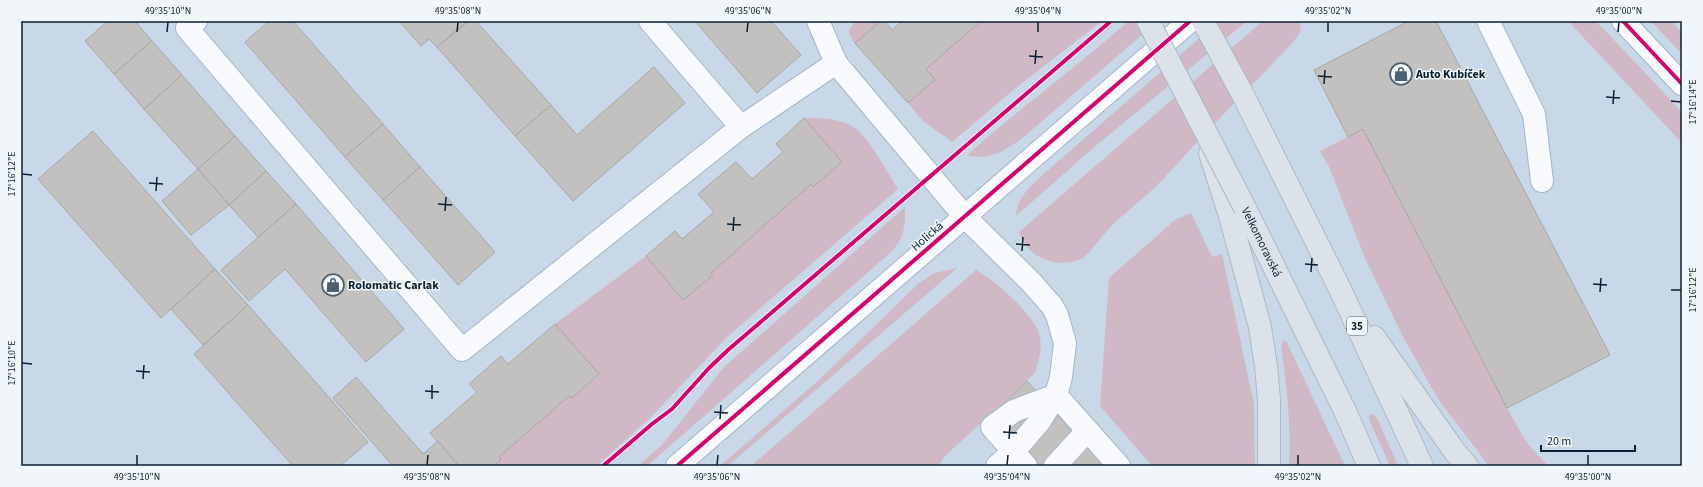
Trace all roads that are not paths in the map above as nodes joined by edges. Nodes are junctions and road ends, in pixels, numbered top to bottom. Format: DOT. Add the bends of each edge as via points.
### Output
graph roads {
  1 [pos="196,21"];
  2 [pos="650,21"];
  3 [pos="818,21"];
  4 [pos="1148,21"];
  5 [pos="1190,21"];
  6 [pos="1204,21"];
  7 [pos="1488,21"];
  8 [pos="1622,21"];
  9 [pos="836,63"];
  10 [pos="1682,84"];
  11 [pos="741,127"];
  12 [pos="1542,181"];
  13 [pos="1238,212"];
  14 [pos="965,217"];
  15 [pos="1339,287"];
  16 [pos="1056,395"];
  17 [pos="1087,431"];
  18 [pos="1020,459"];
  19 [pos="1108,462"];
  20 [pos="677,466"];
  21 [pos="997,466"];
  22 [pos="1055,466"];
  23 [pos="1269,466"];
  24 [pos="1369,466"];
  25 [pos="1422,466"];
  26 [pos="1467,466"];
  1 -- 11 [label="street" via="187,28 462,350"];
  2 -- 11 [label="street"];
  3 -- 9 [label="street"];
  4 -- 13 [label="main road, Velkomoravská, bridge" via="1198,116"];
  5 -- 14 [label="street, Holická"];
  6 -- 15 [label="main road, 35"];
  7 -- 12 [label="street" via="1534,114"];
  8 -- 10 [label="street"];
  9 -- 11 [label="street"];
  9 -- 14 [label="street"];
  13 -- 23 [label="main road" via="1266,366"];
  13 -- 24 [label="main road, Velkomoravská" via="1345,411"];
  14 -- 16 [label="street" via="1031,282 1057,315 1065,343"];
  14 -- 20 [label="street, Holická"];
  15 -- 25 [label="main road, 35"];
  15 -- 26 [label="main road"];
  16 -- 17 [label="street"];
  16 -- 18 [label="street"];
  16 -- 18 [label="street" via="1014,411 992,427"];
  17 -- 19 [label="street"];
  17 -- 22 [label="street"];
  18 -- 21 [label="street"];
}
